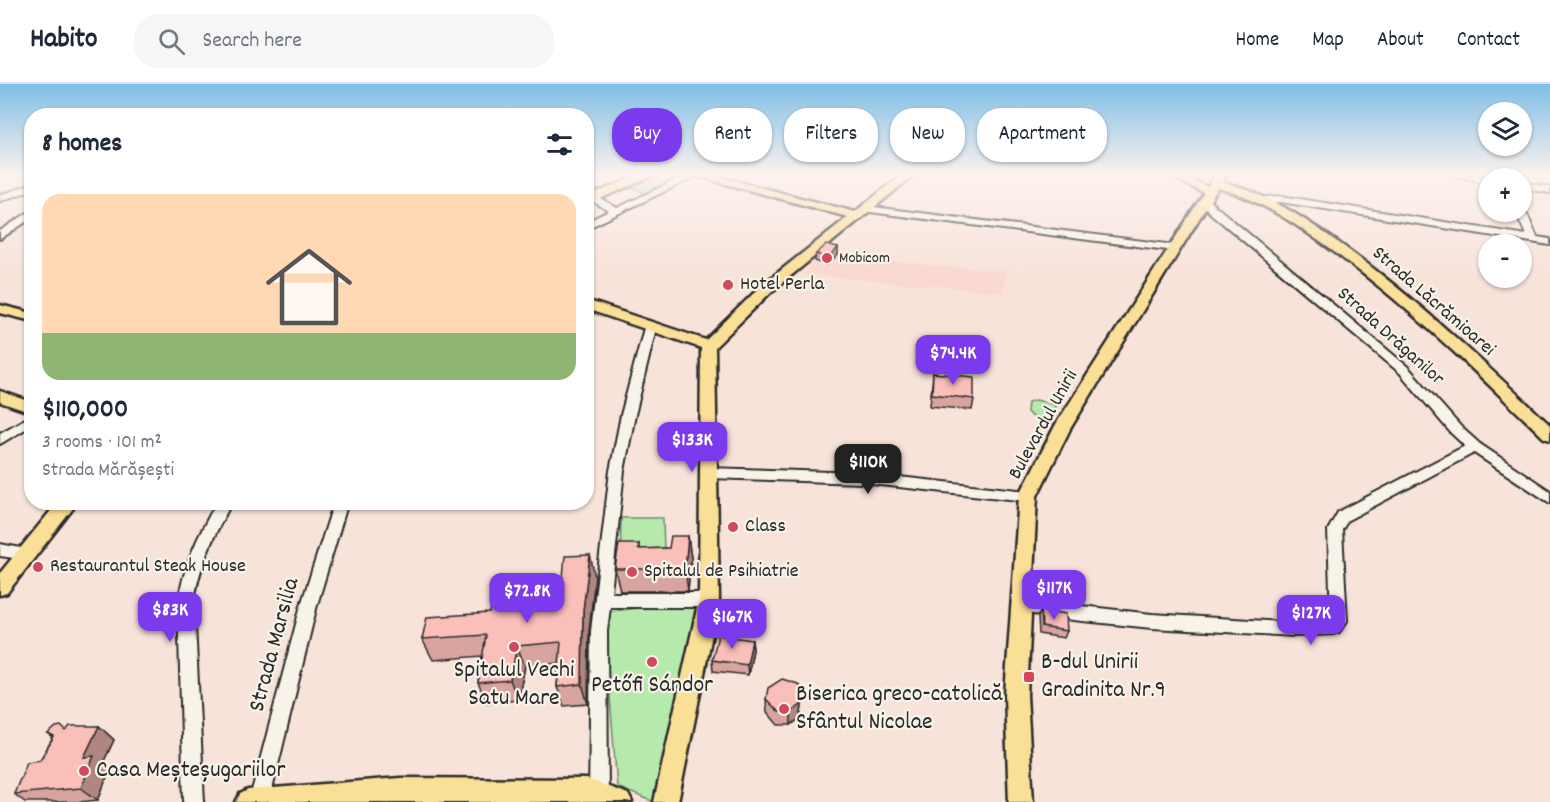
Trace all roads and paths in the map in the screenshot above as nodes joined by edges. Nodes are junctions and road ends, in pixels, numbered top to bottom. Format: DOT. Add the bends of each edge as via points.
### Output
graph roads {
  1 [pos="610,209"];
  2 [pos="621,209"];
  3 [pos="846,209"];
  4 [pos="865,209"];
  5 [pos="1200,209"];
  6 [pos="1212,209"];
  7 [pos="1278,209"];
  8 [pos="1339,209"];
  9 [pos="616,211"];
  10 [pos="861,212"];
  11 [pos="24,219"];
  12 [pos="594,222"];
  13 [pos="1525,222"];
  14 [pos="0,236"];
  15 [pos="1533,240"];
  16 [pos="1550,242"];
  17 [pos="1175,248"];
  18 [pos="594,307"];
  19 [pos="0,309"];
  20 [pos="24,315"];
  21 [pos="650,328"];
  22 [pos="708,346"];
  23 [pos="0,396"];
  24 [pos="24,406"];
  25 [pos="0,407"];
  26 [pos="24,411"];
  27 [pos="24,424"];
  28 [pos="1550,434"];
  29 [pos="0,439"];
  30 [pos="1475,447"];
  31 [pos="710,473"];
  32 [pos="1028,496"];
  33 [pos="1550,498"];
  34 [pos="63,510"];
  35 [pos="221,510"];
  36 [pos="339,510"];
  37 [pos="0,550"];
  38 [pos="27,554"];
  39 [pos="0,587"];
  40 [pos="603,600"];
  41 [pos="709,600"];
  42 [pos="1020,606"];
  43 [pos="606,799"];
  44 [pos="194,802"];
  45 [pos="255,802"];
  46 [pos="666,802"];
  47 [pos="1021,802"];
  1 -- 9 [label="street"];
  2 -- 9 [label="street"];
  3 -- 10 [label="main road"];
  4 -- 10 [label="main road"];
  5 -- 17 [label="main road, Bulevardul Unirii"];
  6 -- 30 [label="street, Strada Drăganilor" via="1398,365"];
  7 -- 28 [label="main road, Strada Lăcrămioarei" via="1396,290"];
  8 -- 15 [label="street"];
  9 -- 12 [label="street"];
  10 -- 17 [label="street"];
  10 -- 22 [label="main road" via="766,289"];
  11 -- 14 [label="street"];
  13 -- 15 [label="street"];
  15 -- 16 [label="street"];
  17 -- 32 [label="main road, Bulevardul Unirii" via="1062,428"];
  18 -- 21 [label="main road"];
  19 -- 20 [label="main road"];
  21 -- 22 [label="main road"];
  21 -- 40 [label="street" via="617,471"];
  22 -- 31 [label="main road"];
  23 -- 24 [label="main road"];
  25 -- 26 [label="main road"];
  27 -- 29 [label="street"];
  30 -- 33 [label="street, Strada Drăganilor"];
  30 -- 42 [label="street" via="1360,506 1338,522 1335,540 1339,621 1333,627 1130,620"];
  31 -- 32 [label="street" via="862,478"];
  31 -- 41 [label="main road"];
  32 -- 42 [label="main road, Bulevardul Unirii"];
  34 -- 38 [label="main road"];
  35 -- 44 [label="street" via="194,561 188,585"];
  36 -- 45 [label="street, Strada Marsilia"];
  37 -- 38 [label="street"];
  38 -- 39 [label="main road"];
  40 -- 41 [label="street"];
  40 -- 43 [label="street" via="599,631"];
  41 -- 46 [label="main road"];
  42 -- 47 [label="main road, Bulevardul Unirii" via="1016,695"];
  43 -- 45 [label="main road" via="382,789"];
}
